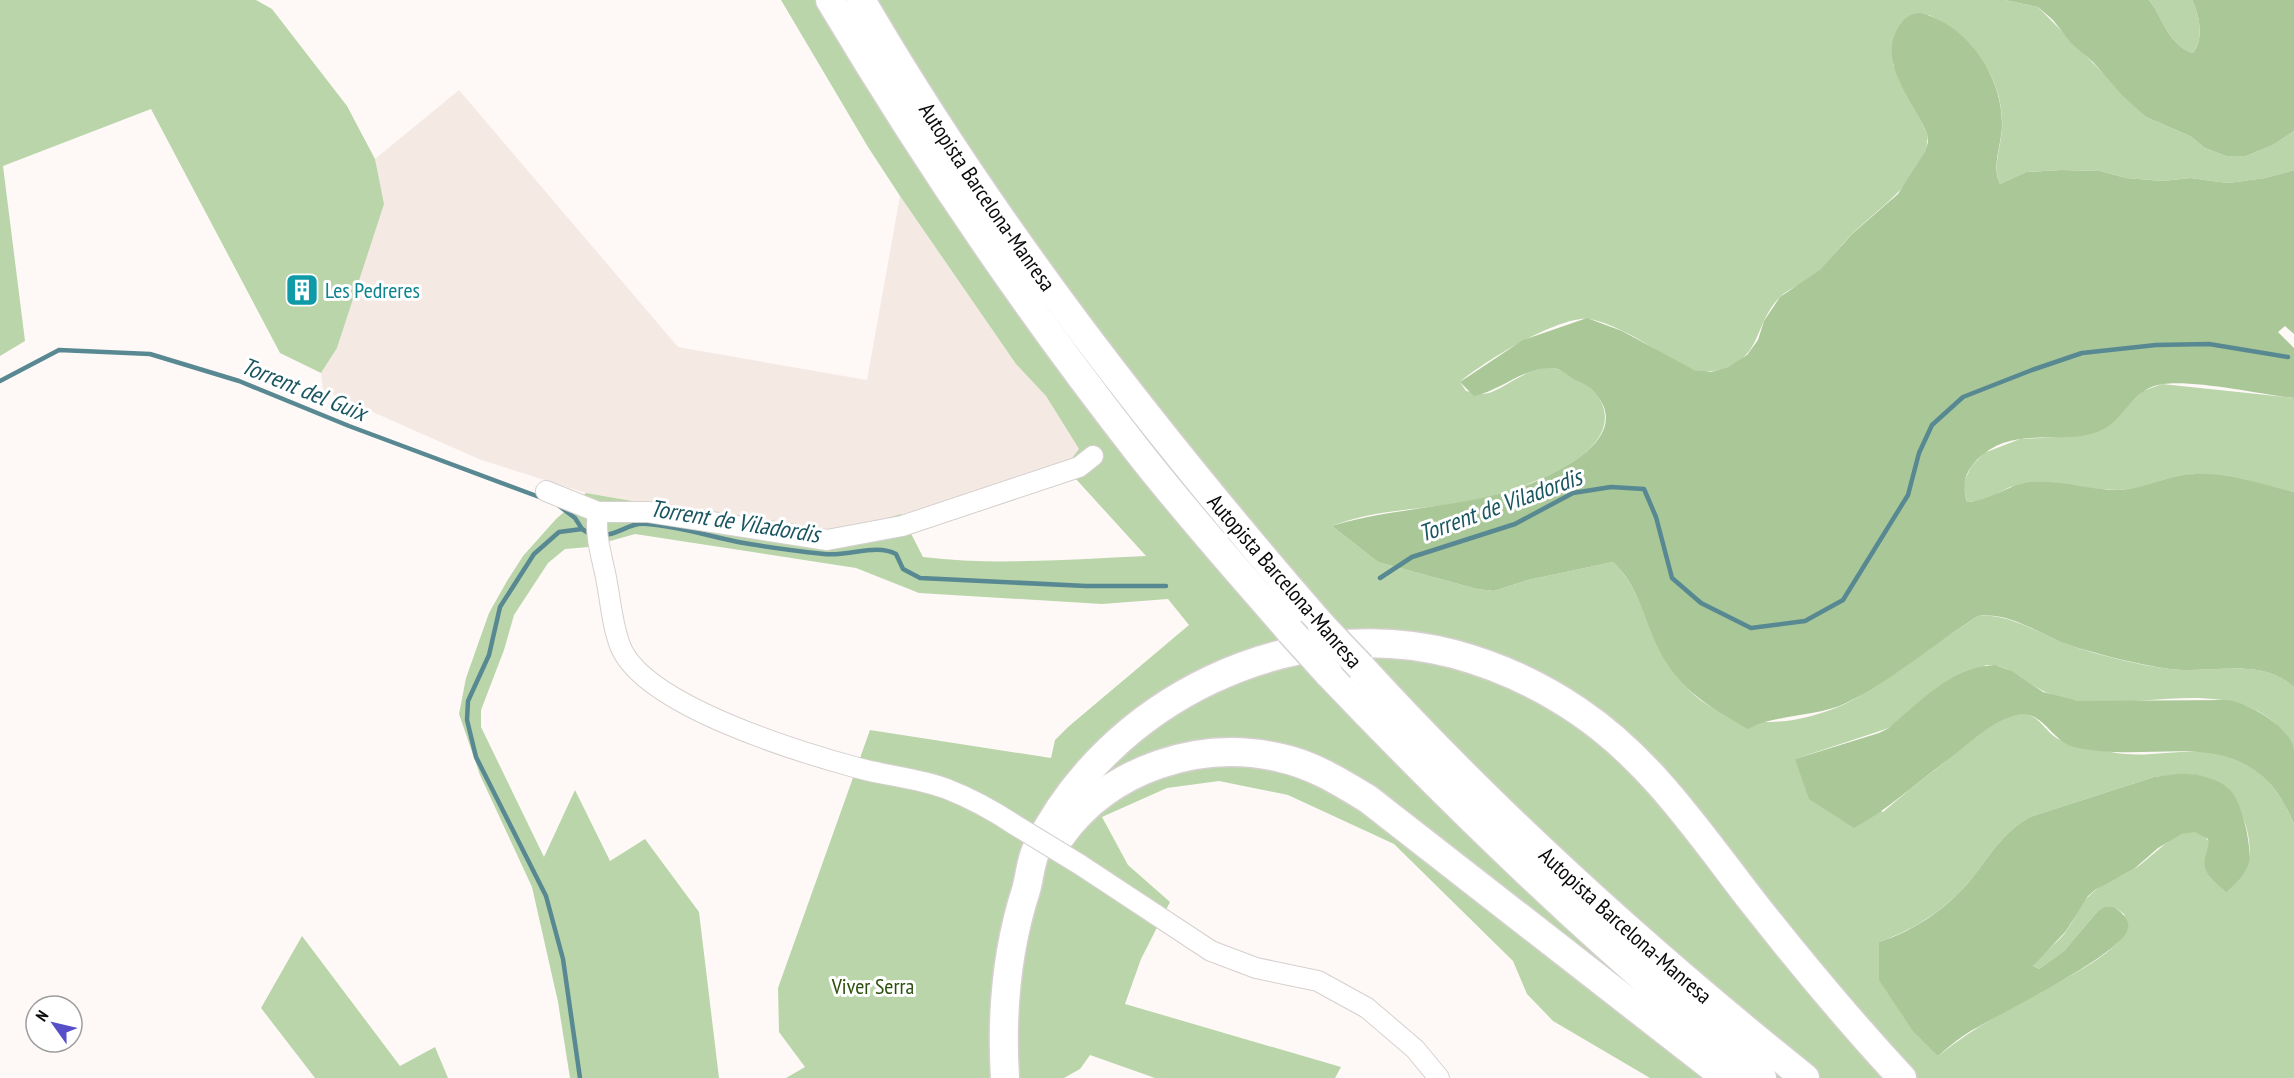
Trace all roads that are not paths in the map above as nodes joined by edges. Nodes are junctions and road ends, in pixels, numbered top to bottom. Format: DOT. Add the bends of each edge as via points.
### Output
graph roads {
  1 [pos="830,0"];
  2 [pos="861,0"];
  3 [pos="1093,456"];
  4 [pos="546,491"];
  5 [pos="596,520"];
  6 [pos="1027,884"];
  7 [pos="1005,1078"];
  8 [pos="1439,1078"];
  9 [pos="1726,1078"];
  10 [pos="1762,1078"];
  11 [pos="1805,1078"];
  12 [pos="1902,1078"];
  1 -- 10 [label="highway, Autopista Barcelona-Manresa, bridge" via="904,122 1041,324 1139,453 1290,631 1454,803 1572,916"];
  2 -- 11 [label="highway, Autopista Barcelona-Manresa, bridge" via="904,75 1062,306 1226,515 1322,626 1525,835 1656,954"];
  3 -- 5 [label="street" via="1069,471 902,526 828,540 648,512"];
  4 -- 5 [label="street"];
  5 -- 8 [label="street, bridge" via="622,650 633,665 671,696 723,722 802,751 947,789 1079,864 1211,951 1256,968 1318,981 1367,1008 1415,1049"];
  6 -- 7 [label="highway" via="1010,946 1004,994"];
  6 -- 9 [label="highway" via="1078,815 1100,795 1144,769 1207,753 1237,752 1281,758 1328,775 1368,799"];
  6 -- 12 [label="highway" via="1037,849 1080,781 1131,730 1194,687 1266,659 1323,646 1397,646 1452,654 1493,666 1550,693 1637,760 1820,985"];
}
